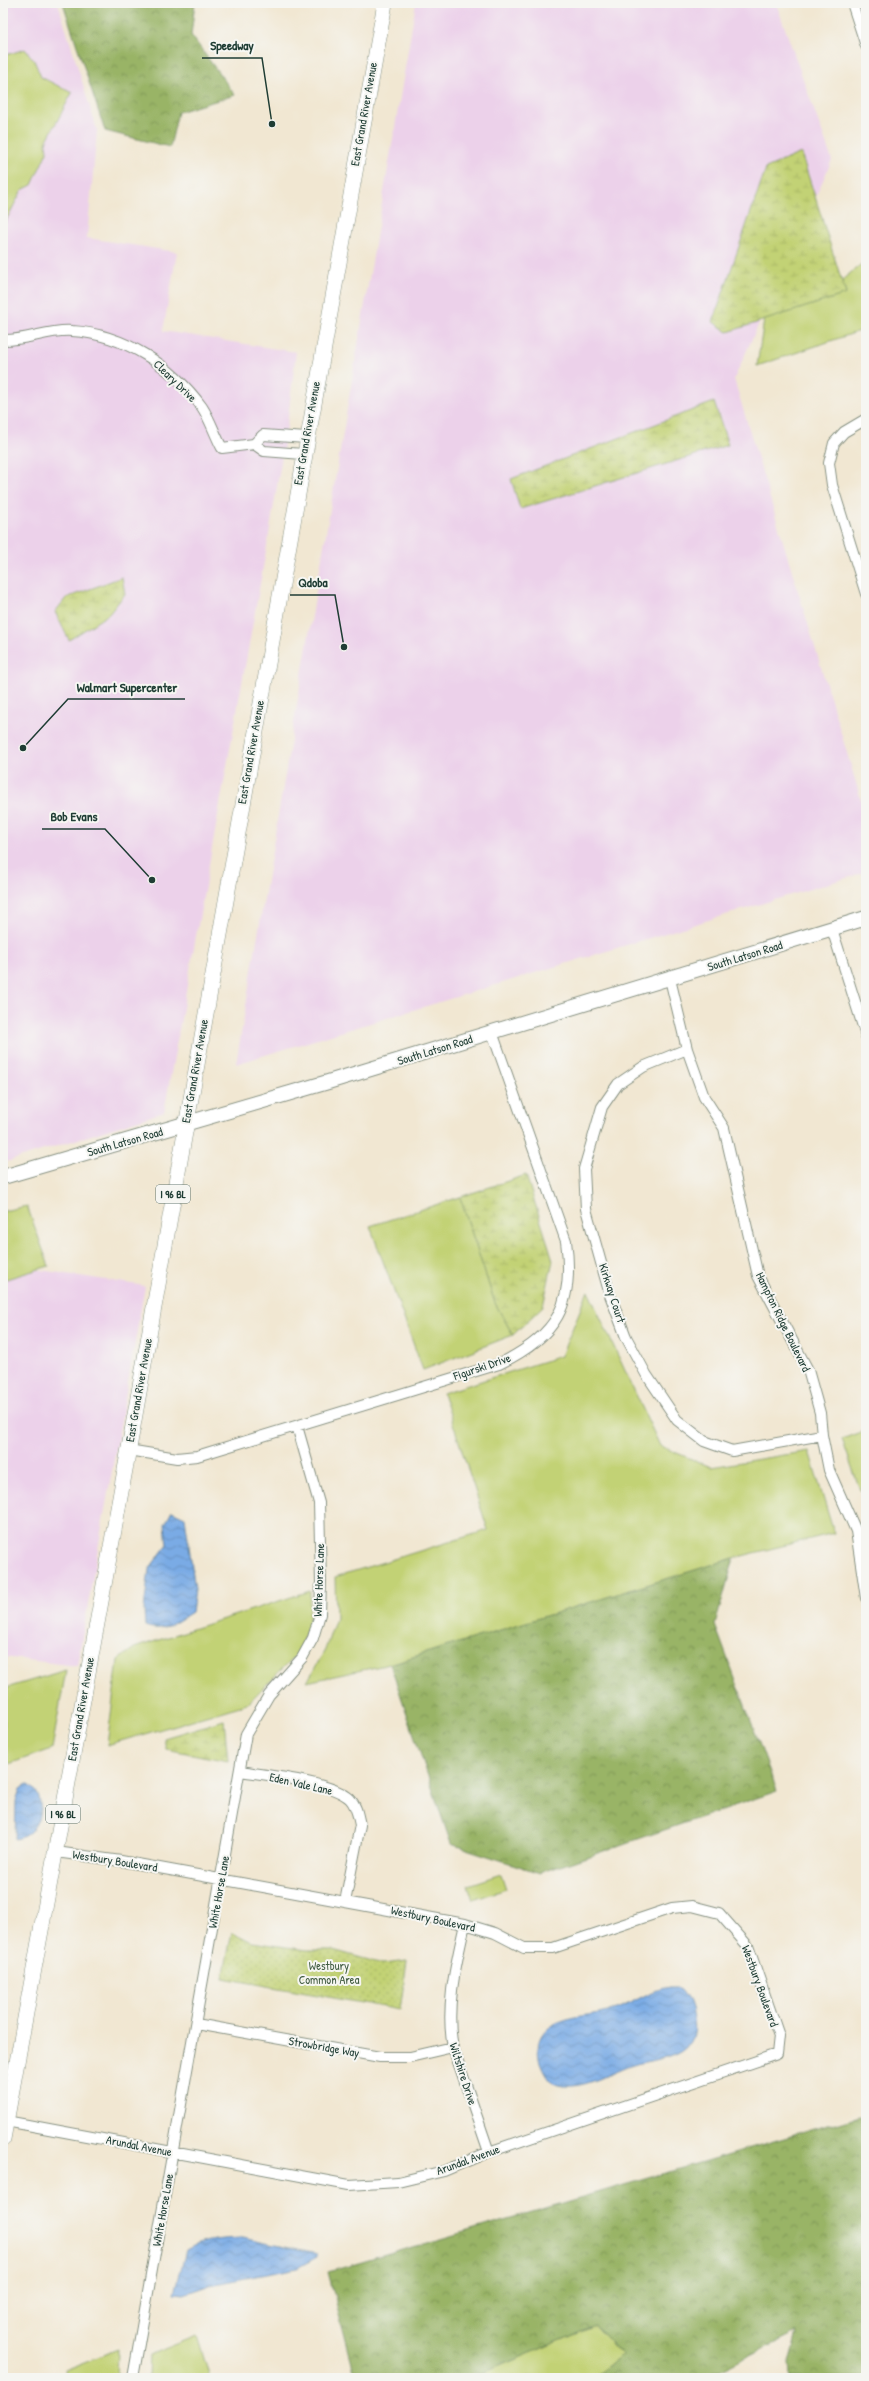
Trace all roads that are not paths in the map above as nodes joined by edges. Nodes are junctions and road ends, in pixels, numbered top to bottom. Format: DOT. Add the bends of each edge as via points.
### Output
graph roads {
  1 [pos="385,3"];
  2 [pos="852,3"];
  3 [pos="866,46"];
  4 [pos="3,340"];
  5 [pos="866,419"];
  6 [pos="306,438"];
  7 [pos="254,444"];
  8 [pos="303,454"];
  9 [pos="866,594"];
  10 [pos="866,918"];
  11 [pos="832,929"];
  12 [pos="670,979"];
  13 [pos="492,1032"];
  14 [pos="866,1036"];
  15 [pos="687,1049"];
  16 [pos="186,1124"];
  17 [pos="3,1177"];
  18 [pos="297,1426"];
  19 [pos="822,1435"];
  20 [pos="128,1450"];
  21 [pos="866,1598"];
  22 [pos="240,1771"];
  23 [pos="56,1852"];
  24 [pos="222,1879"];
  25 [pos="345,1902"];
  26 [pos="465,1924"];
  27 [pos="196,2024"];
  28 [pos="452,2047"];
  29 [pos="777,2054"];
  30 [pos="6,2120"];
  31 [pos="3,2139"];
  32 [pos="173,2152"];
  33 [pos="489,2152"];
  34 [pos="133,2378"];
  1 -- 6 [label="main road, East Grand River Avenue / I 96 BL"];
  2 -- 3 [label="street"];
  4 -- 7 [label="street, Cleary Drive" via="40,333 72,331 120,341 158,364 193,398 202,408 222,448"];
  5 -- 9 [label="street" via="844,432 834,443 829,463 832,485"];
  6 -- 7 [label="street, Cleary Drive" via="263,435"];
  6 -- 8 [label="main road, East Grand River Avenue / I 96 BL"];
  7 -- 8 [label="street" via="264,451"];
  8 -- 16 [label="main road, East Grand River Avenue / I 96 BL"];
  10 -- 11 [label="main road, South Latson Road"];
  11 -- 12 [label="main road, South Latson Road"];
  11 -- 14 [label="street"];
  12 -- 13 [label="main road, South Latson Road"];
  12 -- 15 [label="street, Hampton Ridge Boulevard"];
  13 -- 16 [label="main road, South Latson Road"];
  13 -- 18 [label="street, Figurski Drive" via="566,1241 568,1287 561,1310 545,1334 535,1343 499,1364"];
  15 -- 19 [label="street, Hampton Ridge Boulevard" via="704,1097 724,1128 758,1276 808,1370 820,1413"];
  15 -- 19 [label="street, Kirkway Court" via="643,1067 618,1084 602,1107 584,1169 586,1209 610,1295 626,1338 646,1374 677,1420 704,1441 732,1451"];
  16 -- 17 [label="main road, South Latson Road"];
  16 -- 20 [label="main road, East Grand River Avenue / I 96 BL"];
  18 -- 20 [label="street, Figurski Drive" via="197,1456 177,1458"];
  18 -- 22 [label="street, White Horse Lane" via="319,1502 320,1614 313,1638 302,1658 269,1694 256,1714 246,1734"];
  19 -- 21 [label="street, Hampton Ridge Boulevard" via="829,1470 856,1531"];
  20 -- 23 [label="main road, East Grand River Avenue / I 96 BL"];
  22 -- 24 [label="street, White Horse Lane"];
  22 -- 25 [label="street, Eden Vale Lane" via="326,1788 351,1800 358,1813 360,1825"];
  23 -- 24 [label="street, Westbury Boulevard"];
  23 -- 30 [label="main road, East Grand River Avenue / I 96 BL"];
  24 -- 25 [label="street, Westbury Boulevard"];
  24 -- 27 [label="street, White Horse Lane"];
  25 -- 26 [label="street, Westbury Boulevard"];
  26 -- 28 [label="street, Wiltshire Drive" via="450,2005"];
  26 -- 29 [label="street, Westbury Boulevard" via="495,1933 524,1948 553,1948 672,1908 692,1906 719,1913 748,1946 779,2036"];
  27 -- 28 [label="street, Strowbridge Way" via="380,2057 410,2057"];
  27 -- 32 [label="street, White Horse Lane"];
  28 -- 33 [label="street, Wiltshire Drive"];
  29 -- 33 [label="street, Arundal Avenue"];
  30 -- 31 [label="main road, East Grand River Avenue / I 96 BL"];
  30 -- 32 [label="street, Arundal Avenue"];
  32 -- 33 [label="street, Arundal Avenue" via="349,2185 398,2182 436,2173"];
  32 -- 34 [label="street, White Horse Lane"];
}
